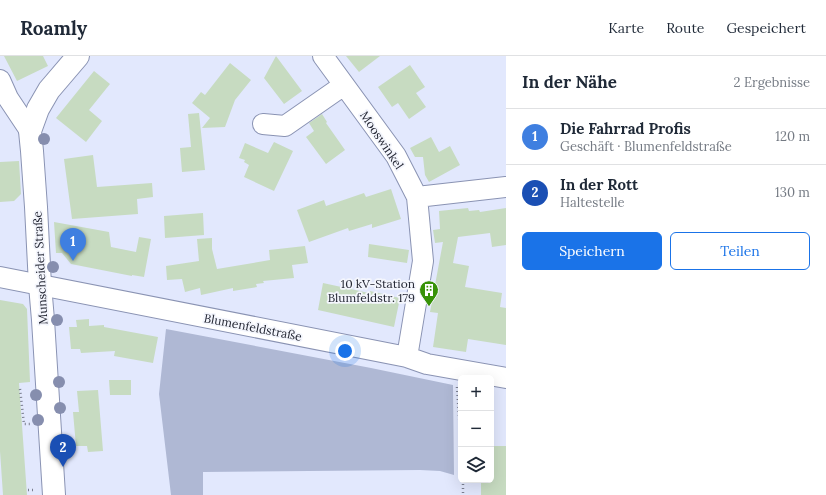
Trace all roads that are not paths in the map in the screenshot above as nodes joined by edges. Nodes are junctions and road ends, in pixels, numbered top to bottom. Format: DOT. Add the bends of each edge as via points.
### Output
graph roads {
  1 [pos="78,56"];
  2 [pos="323,56"];
  3 [pos="0,80"];
  4 [pos="344,85"];
  5 [pos="263,124"];
  6 [pos="30,130"];
  7 [pos="506,187"];
  8 [pos="417,197"];
  9 [pos="0,277"];
  10 [pos="40,285"];
  11 [pos="407,356"];
  12 [pos="506,378"];
  13 [pos="54,495"];
  1 -- 6 [label="street, Munscheider Straße" via="49,90"];
  2 -- 4 [label="street, Mooswinkel"];
  3 -- 6 [label="street" via="8,98"];
  4 -- 5 [label="street" via="284,126"];
  4 -- 8 [label="street, Mooswinkel" via="396,156"];
  6 -- 10 [label="street, Munscheider Straße"];
  7 -- 8 [label="street"];
  8 -- 11 [label="street, Mooswinkel" via="423,261"];
  9 -- 10 [label="street, Blumenfeldstraße"];
  10 -- 11 [label="street, Blumenfeldstraße"];
  10 -- 13 [label="street, Munscheider Straße"];
  11 -- 12 [label="street, Blumenfeldstraße" via="427,364"];
}
